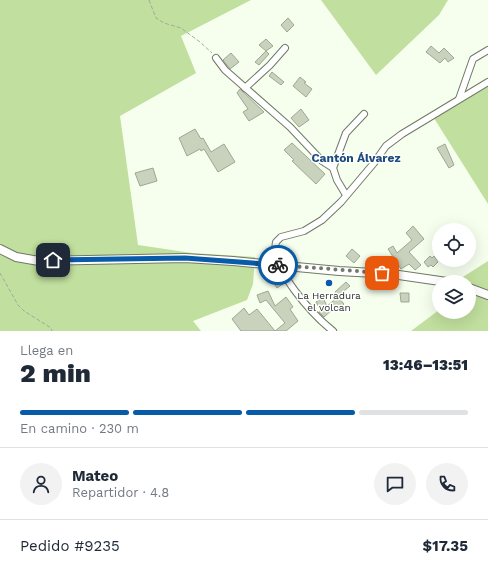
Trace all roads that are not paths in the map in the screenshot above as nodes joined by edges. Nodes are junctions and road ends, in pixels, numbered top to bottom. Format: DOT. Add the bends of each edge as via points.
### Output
graph roads {
  1 [pos="285,48"];
  2 [pos="488,50"];
  3 [pos="216,58"];
  4 [pos="488,82"];
  5 [pos="245,88"];
  6 [pos="459,99"];
  7 [pos="364,114"];
  8 [pos="333,168"];
  9 [pos="346,196"];
  10 [pos="0,249"];
  11 [pos="280,265"];
  12 [pos="432,279"];
  13 [pos="476,291"];
  14 [pos="488,295"];
  15 [pos="334,331"];
  1 -- 5 [label="street"];
  2 -- 6 [label="street" via="473,59"];
  3 -- 5 [label="street"];
  4 -- 6 [label="street"];
  5 -- 8 [label="street" via="290,127 322,161"];
  6 -- 9 [label="street" via="390,142"];
  7 -- 8 [label="street" via="346,134"];
  8 -- 9 [label="street"];
  9 -- 11 [label="street" via="322,220 304,231 285,235 277,240 275,251"];
  10 -- 11 [label="street" via="16,257 39,261 185,258"];
  11 -- 12 [label="street"];
  11 -- 15 [label="street" via="306,306"];
  13 -- 14 [label="street"];
}
